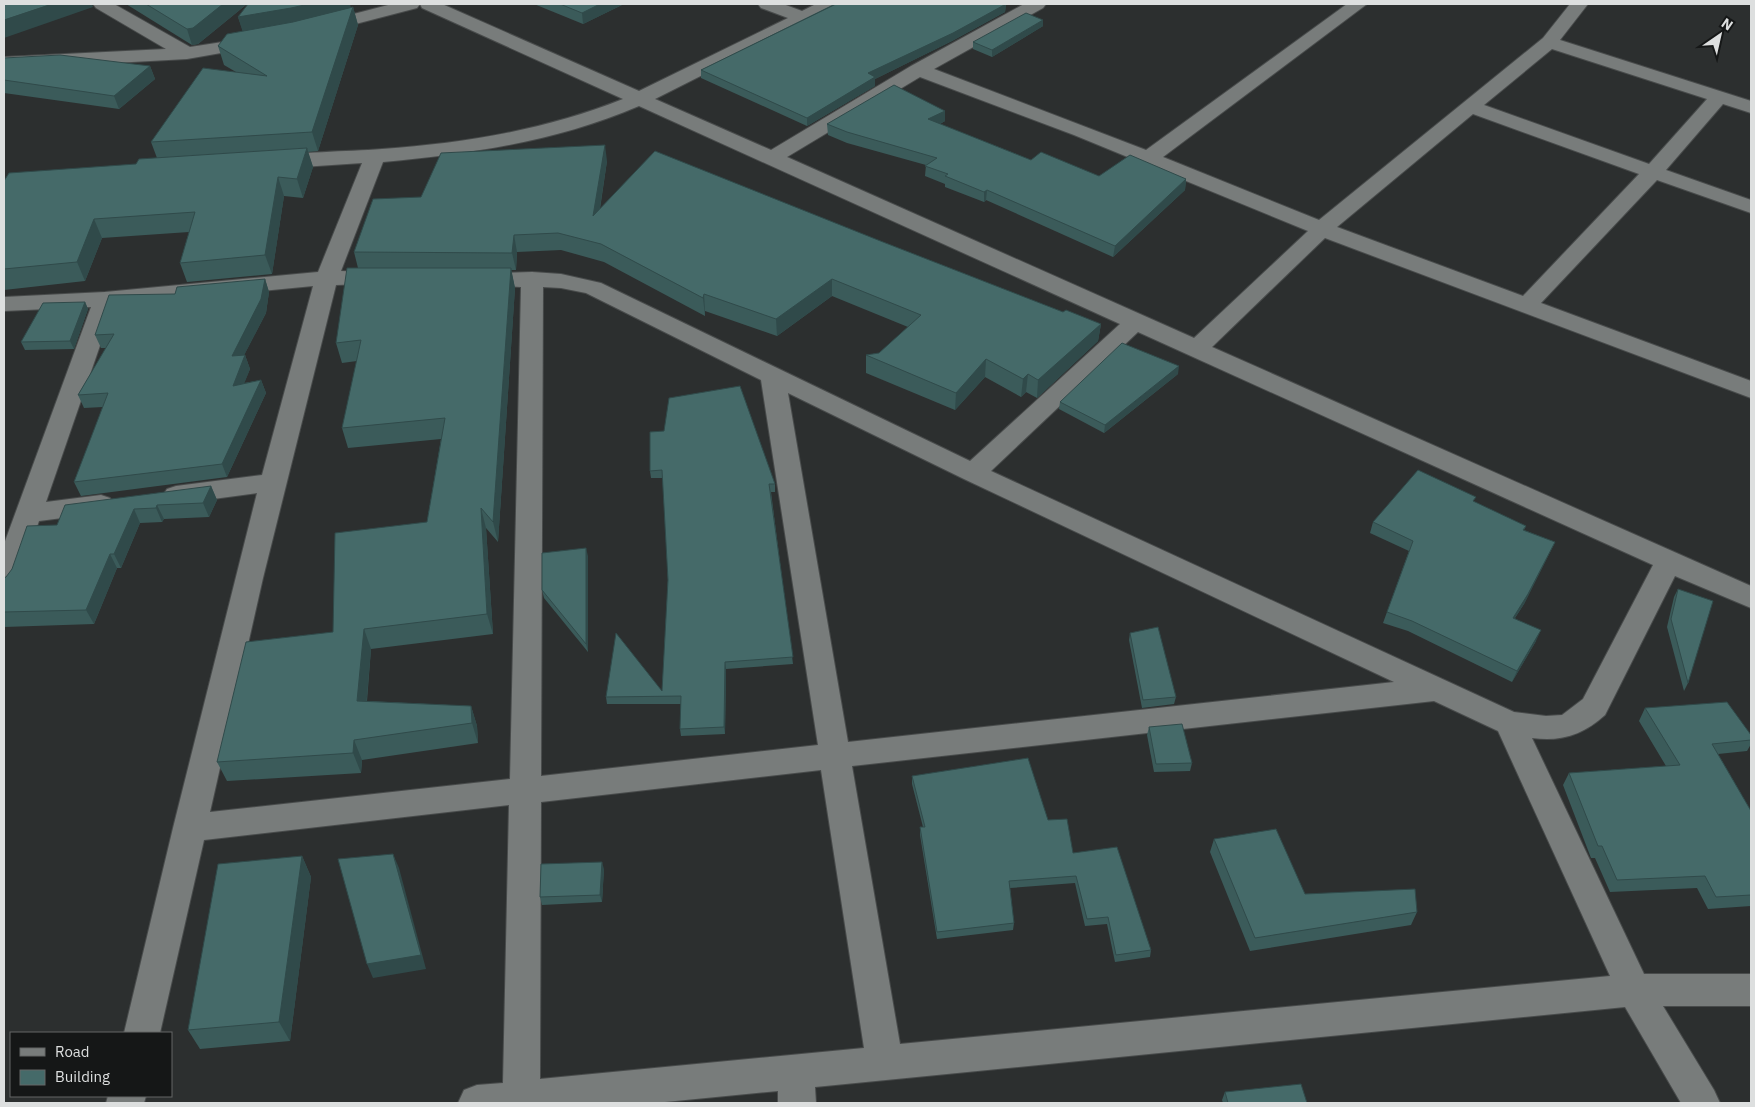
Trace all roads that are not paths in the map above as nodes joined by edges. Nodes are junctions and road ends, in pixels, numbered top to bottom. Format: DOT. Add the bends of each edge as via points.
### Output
graph roads {
  1 [pos="102,4"];
  2 [pos="411,4"];
  3 [pos="428,4"];
  4 [pos="767,4"];
  5 [pos="829,4"];
  6 [pos="1037,4"];
  7 [pos="1358,4"];
  8 [pos="1579,4"];
  9 [pos="802,17"];
  10 [pos="307,32"];
  11 [pos="270,39"];
  12 [pos="1549,42"];
  13 [pos="187,53"];
  14 [pos="4,63"];
  15 [pos="918,70"];
  16 [pos="1719,97"];
  17 [pos="640,99"];
  18 [pos="1471,107"];
  19 [pos="1751,107"];
  20 [pos="375,155"];
  21 [pos="772,158"];
  22 [pos="1149,158"];
  23 [pos="248,164"];
  24 [pos="1653,172"];
  25 [pos="1751,207"];
  26 [pos="1322,229"];
  27 [pos="327,278"];
  28 [pos="406,278"];
  29 [pos="454,279"];
  30 [pos="532,279"];
  31 [pos="105,299"];
  32 [pos="4,304"];
  33 [pos="1526,306"];
  34 [pos="1136,322"];
  35 [pos="1196,349"];
  36 [pos="773,376"];
  37 [pos="1751,390"];
  38 [pos="973,473"];
  39 [pos="274,482"];
  40 [pos="156,497"];
  41 [pos="126,501"];
  42 [pos="28,513"];
  43 [pos="1669,561"];
  44 [pos="4,582"];
  45 [pos="1751,598"];
  46 [pos="1436,689"];
  47 [pos="1510,724"];
  48 [pos="834,757"];
  49 [pos="525,792"];
  50 [pos="189,828"];
  51 [pos="1634,990"];
  52 [pos="1751,990"];
  53 [pos="142,1032"];
  54 [pos="885,1064"];
  55 [pos="796,1088"];
  56 [pos="521,1100"];
  57 [pos="477,1103"];
  58 [pos="1701,1103"];
  1 -- 13 [label="street"];
  2 -- 10 [label="street"];
  3 -- 17 [label="street"];
  4 -- 9 [label="street"];
  5 -- 9 [label="street"];
  6 -- 15 [label="street"];
  7 -- 22 [label="street"];
  8 -- 12 [label="street"];
  9 -- 17 [label="street"];
  11 -- 13 [label="street"];
  12 -- 16 [label="street"];
  12 -- 18 [label="street"];
  13 -- 14 [label="street"];
  15 -- 21 [label="street"];
  15 -- 22 [label="street"];
  16 -- 19 [label="street"];
  16 -- 24 [label="street"];
  17 -- 20 [label="street" via="558,128 481,145"];
  17 -- 21 [label="street"];
  18 -- 24 [label="street"];
  18 -- 26 [label="street"];
  20 -- 23 [label="street"];
  20 -- 27 [label="street"];
  21 -- 34 [label="street"];
  22 -- 26 [label="street"];
  24 -- 25 [label="street"];
  24 -- 33 [label="street"];
  26 -- 33 [label="street"];
  26 -- 35 [label="street"];
  27 -- 28 [label="street"];
  27 -- 31 [label="street"];
  27 -- 39 [label="street"];
  29 -- 30 [label="street"];
  30 -- 36 [label="street" via="593,288"];
  30 -- 49 [label="street"];
  31 -- 32 [label="street"];
  31 -- 42 [label="street"];
  33 -- 37 [label="street"];
  34 -- 35 [label="street"];
  34 -- 38 [label="street"];
  35 -- 43 [label="street"];
  36 -- 38 [label="street"];
  36 -- 48 [label="street"];
  38 -- 46 [label="street"];
  39 -- 40 [label="street"];
  39 -- 50 [label="street"];
  41 -- 42 [label="street"];
  42 -- 44 [label="street"];
  43 -- 45 [label="street"];
  43 -- 47 [label="street" via="1594,707 1580,721 1563,728"];
  46 -- 47 [label="street"];
  46 -- 48 [label="street"];
  47 -- 51 [label="street"];
  48 -- 49 [label="street"];
  48 -- 54 [label="street"];
  49 -- 50 [label="street"];
  49 -- 56 [label="street"];
  50 -- 53 [label="street"];
  51 -- 52 [label="street"];
  51 -- 54 [label="street"];
  51 -- 58 [label="street"];
  54 -- 55 [label="street"];
  55 -- 56 [label="street"];
  56 -- 57 [label="street"];
}
